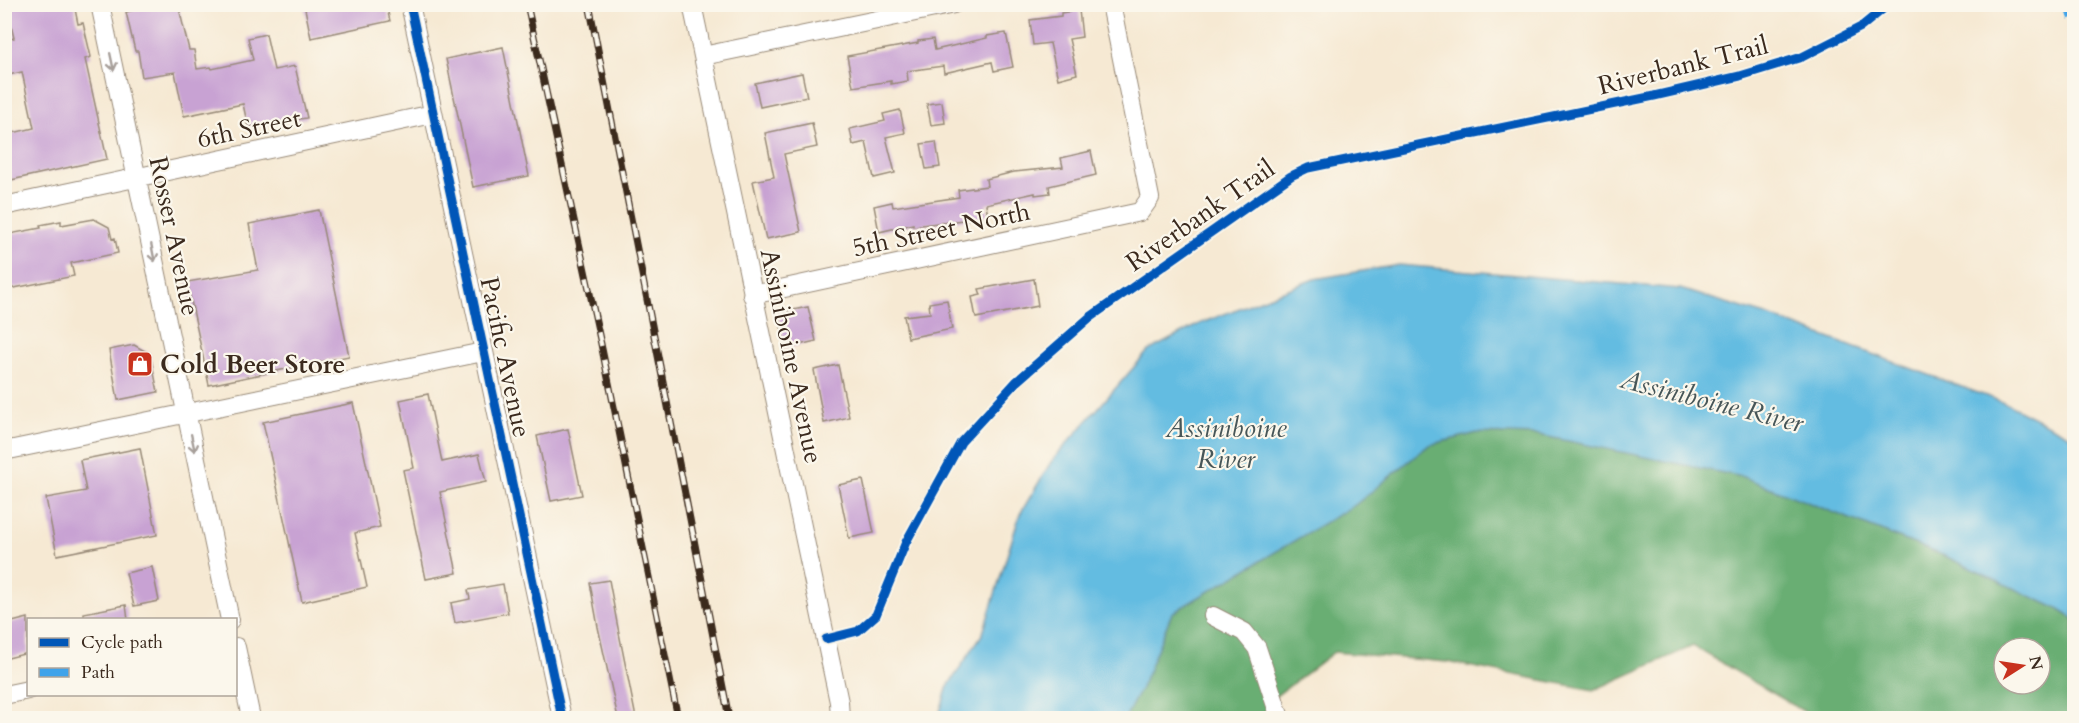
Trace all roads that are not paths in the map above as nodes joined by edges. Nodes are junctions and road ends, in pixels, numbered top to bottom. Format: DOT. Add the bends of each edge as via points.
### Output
graph roads {
  1 [pos="100,4"];
  2 [pos="410,4"];
  3 [pos="692,4"];
  4 [pos="954,4"];
  5 [pos="1111,4"];
  6 [pos="703,56"];
  7 [pos="433,114"];
  8 [pos="137,178"];
  9 [pos="4,206"];
  10 [pos="752,295"];
  11 [pos="483,352"];
  12 [pos="186,413"];
  13 [pos="4,451"];
  14 [pos="1213,616"];
  15 [pos="230,618"];
  16 [pos="237,653"];
  17 [pos="27,690"];
  18 [pos="4,695"];
  19 [pos="250,718"];
  20 [pos="562,718"];
  21 [pos="840,718"];
  22 [pos="1280,718"];
  1 -- 8 [label="street, Rosser Avenue, one-way"];
  2 -- 7 [label="street, Pacific Avenue"];
  3 -- 6 [label="street, Assiniboine Avenue"];
  4 -- 6 [label="street"];
  5 -- 10 [label="street, 5th Street North" via="1150,198 1140,212"];
  6 -- 10 [label="street, Assiniboine Avenue"];
  7 -- 8 [label="street, 6th Street"];
  7 -- 11 [label="street, Pacific Avenue"];
  8 -- 9 [label="street, 6th Street"];
  8 -- 12 [label="street, Rosser Avenue, one-way"];
  10 -- 21 [label="street, Assiniboine Avenue"];
  11 -- 12 [label="street"];
  11 -- 20 [label="street, Pacific Avenue"];
  12 -- 13 [label="street"];
  12 -- 15 [label="street, Rosser Avenue, one-way"];
  14 -- 22 [label="street" via="1244,632 1257,648"];
  16 -- 19 [label="street"];
  17 -- 18 [label="street"];
}
